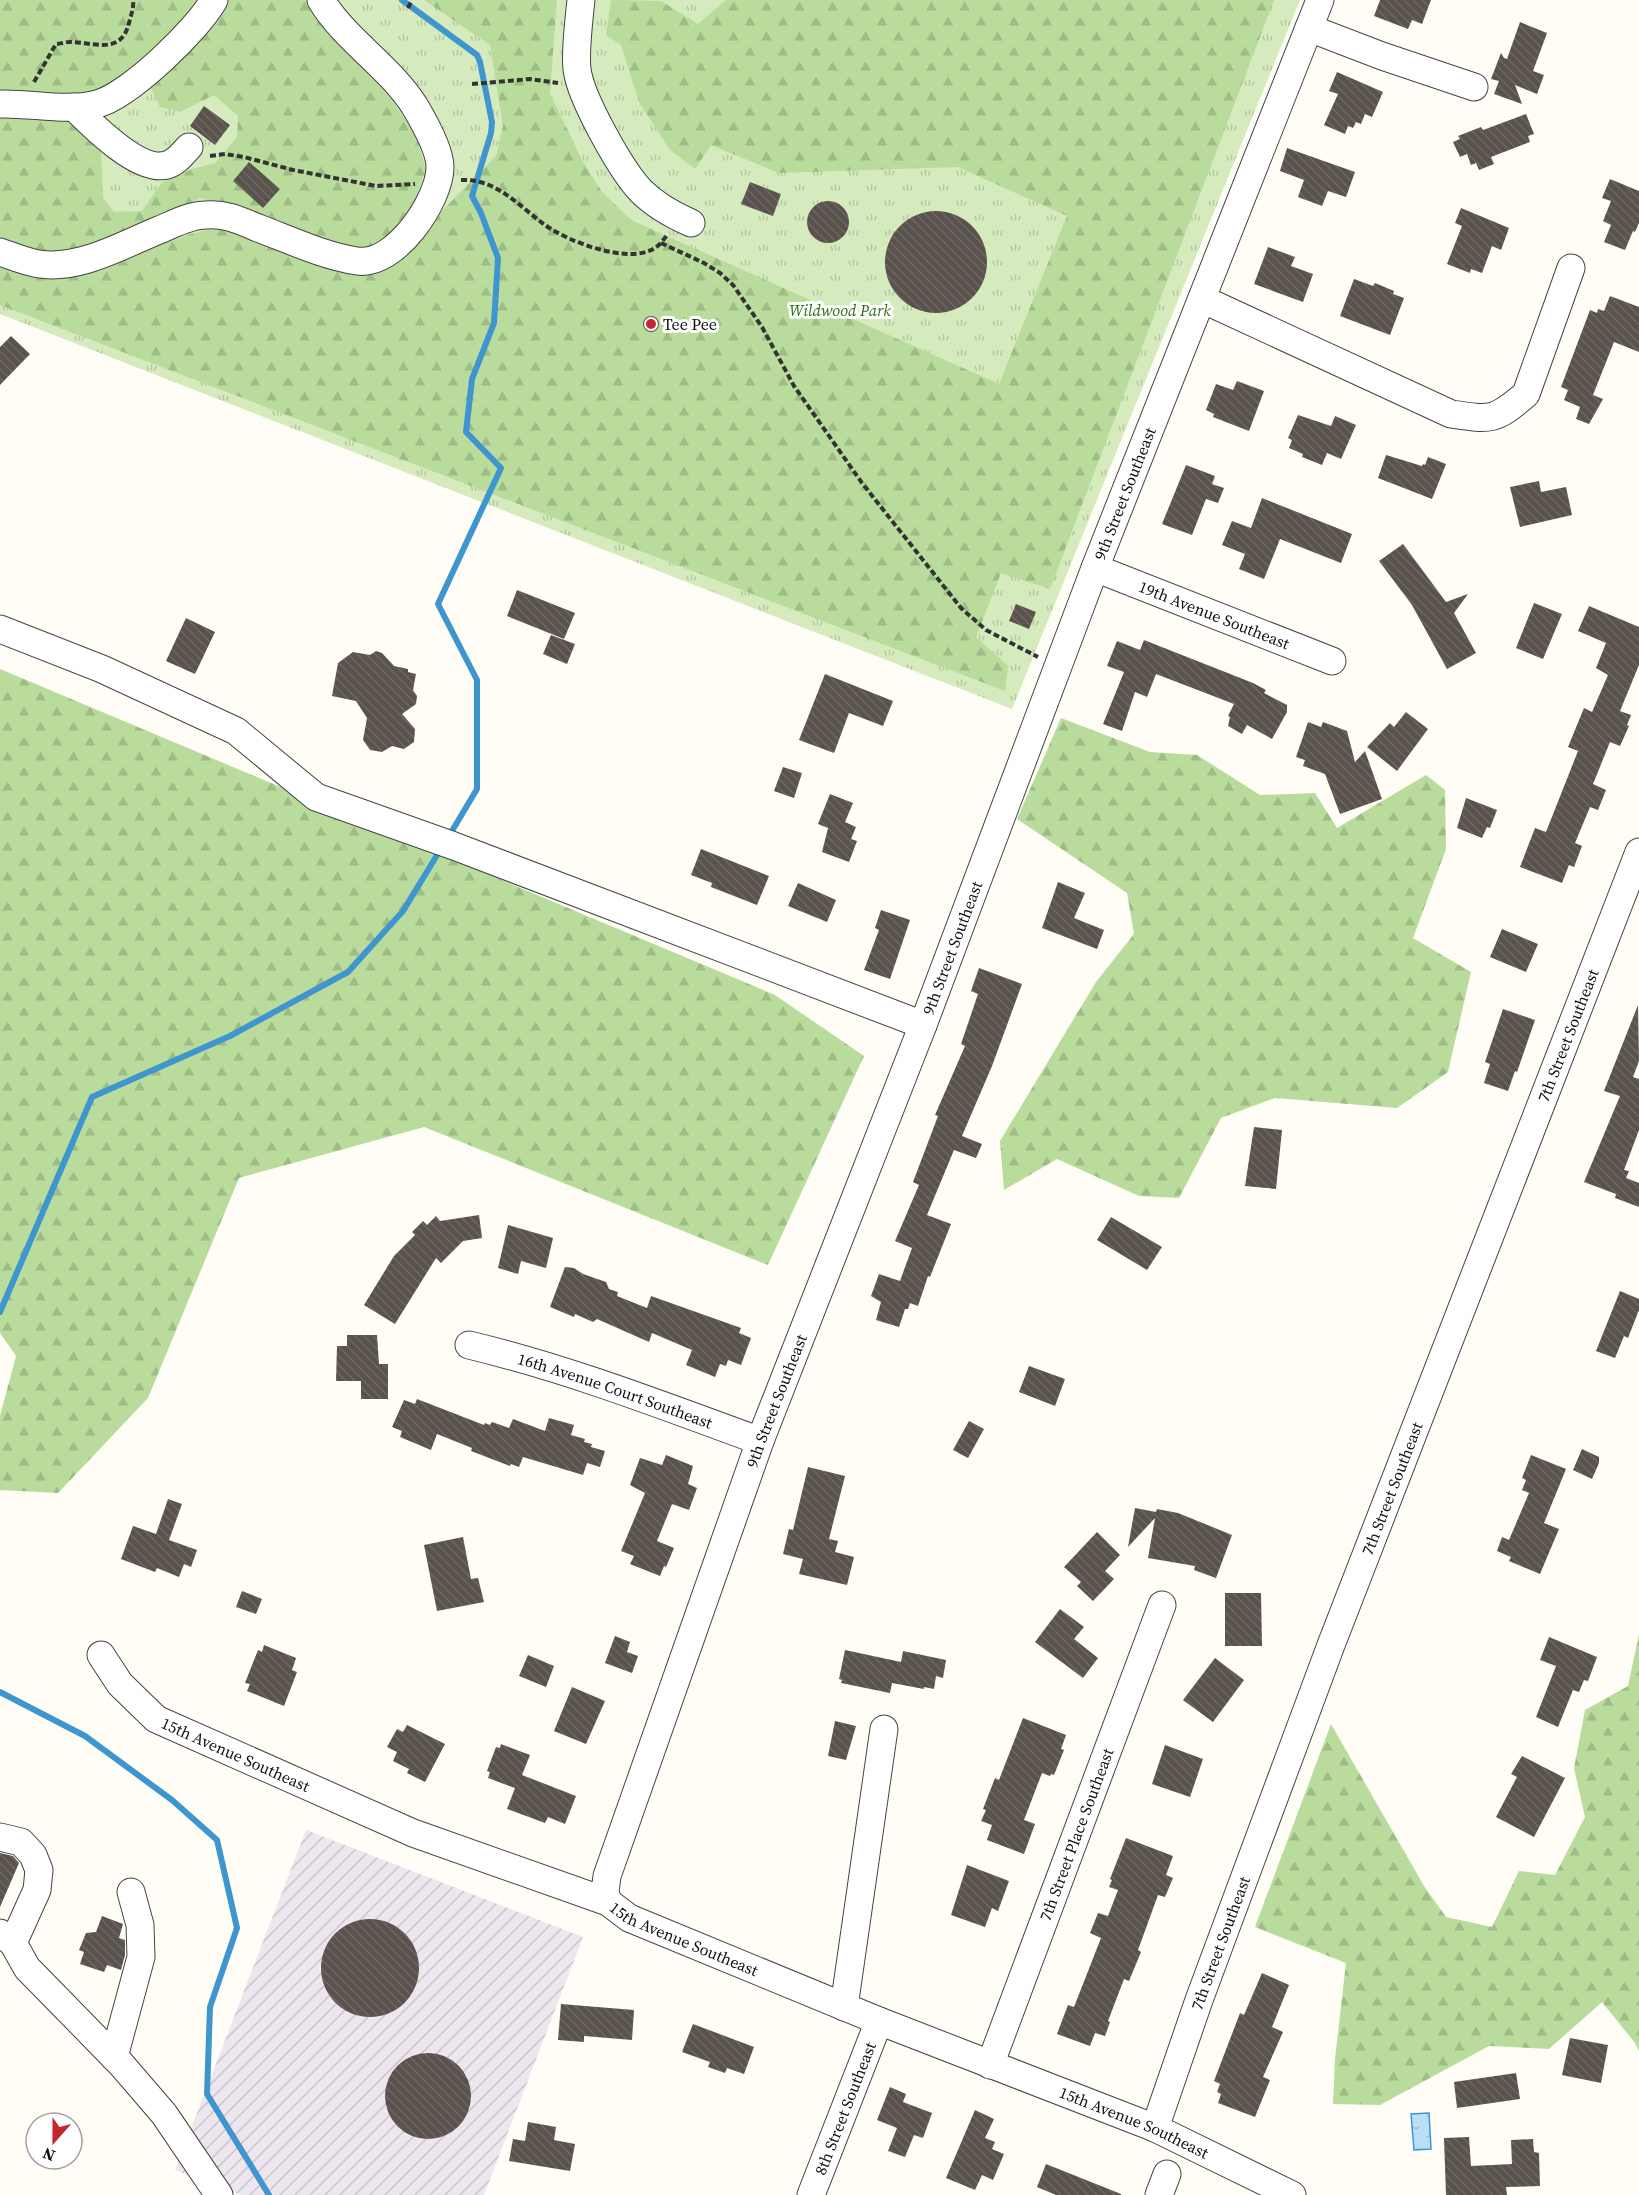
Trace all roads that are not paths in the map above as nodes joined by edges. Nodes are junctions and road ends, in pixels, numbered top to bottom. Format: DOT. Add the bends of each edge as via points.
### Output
graph roads {
  1 [pos="214,0"];
  2 [pos="321,0"];
  3 [pos="581,0"];
  4 [pos="1320,0"];
  5 [pos="1309,28"];
  6 [pos="1474,87"];
  7 [pos="0,104"];
  8 [pos="74,107"];
  9 [pos="188,149"];
  10 [pos="686,221"];
  11 [pos="0,252"];
  12 [pos="1571,268"];
  13 [pos="1202,299"];
  14 [pos="1095,568"];
  15 [pos="0,629"];
  16 [pos="1332,661"];
  17 [pos="1639,852"];
  18 [pos="923,1025"];
  19 [pos="469,1345"];
  20 [pos="760,1441"];
  21 [pos="1162,1605"];
  22 [pos="101,1655"];
  23 [pos="884,1729"];
  24 [pos="0,1837"];
  25 [pos="131,1892"];
  26 [pos="608,1902"];
  27 [pos="7,1938"];
  28 [pos="844,2007"];
  29 [pos="879,2021"];
  30 [pos="114,2057"];
  31 [pos="990,2065"];
  32 [pos="1155,2128"];
  33 [pos="219,2195"];
  34 [pos="811,2195"];
  35 [pos="1292,2195"];
  1 -- 8 [label="street" via="183,38 131,86 98,104"];
  2 -- 11 [label="street" via="413,105 440,165 439,182 427,207 412,231 387,253 359,262 227,216 205,214 60,266 37,264"];
  3 -- 10 [label="street" via="577,70 601,129 641,191"];
  4 -- 5 [label="street, 9th Street Southeast"];
  5 -- 6 [label="street"];
  5 -- 13 [label="street, 9th Street Southeast"];
  7 -- 8 [label="street"];
  8 -- 9 [label="street" via="106,139 157,166 177,160"];
  12 -- 13 [label="street" via="1526,394 1491,418 1451,414"];
  13 -- 14 [label="street, 9th Street Southeast"];
  14 -- 16 [label="street, 19th Avenue Southeast"];
  14 -- 18 [label="street, 9th Street Southeast"];
  15 -- 18 [label="street" via="102,669 236,731 316,797"];
  17 -- 32 [label="street, 7th Street Southeast" via="1331,1645"];
  18 -- 20 [label="street, 9th Street Southeast"];
  19 -- 20 [label="street, 16th Avenue Court Southeast" via="624,1391"];
  20 -- 26 [label="street, 9th Street Southeast" via="607,1876"];
  21 -- 31 [label="street, 7th Street Place Southeast"];
  22 -- 26 [label="street, 15th Avenue Southeast" via="120,1684 166,1724 413,1833"];
  23 -- 28 [label="street"];
  24 -- 27 [label="street" via="21,1842 33,1854 39,1870 37,1890"];
  25 -- 30 [label="street" via="140,1925 141,1957"];
  26 -- 28 [label="street, 15th Avenue Southeast" via="629,1918"];
  27 -- 30 [label="street" via="27,1968"];
  28 -- 29 [label="street, 15th Avenue Southeast"];
  29 -- 31 [label="street, 15th Avenue Southeast"];
  29 -- 34 [label="street, 8th Street Southeast"];
  30 -- 33 [label="street" via="164,2114"];
  31 -- 32 [label="street, 15th Avenue Southeast"];
  32 -- 35 [label="street, 15th Avenue Southeast"];
}
